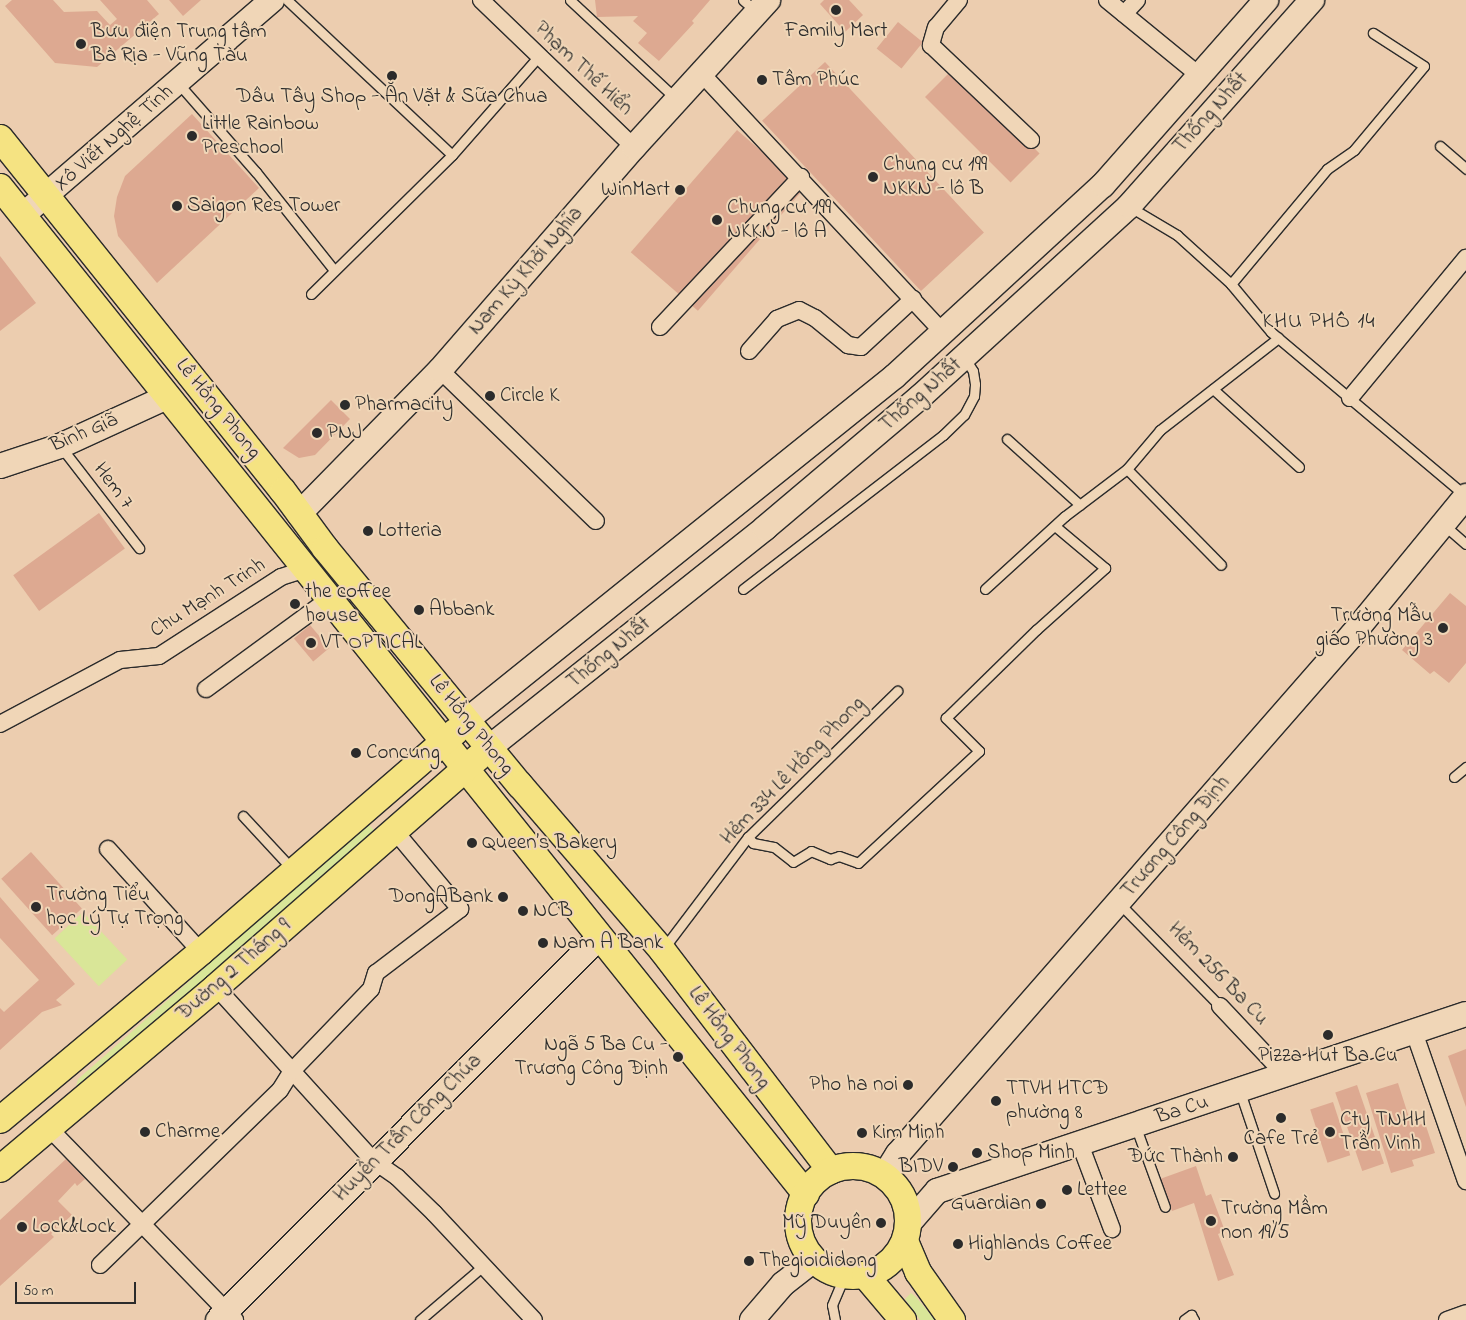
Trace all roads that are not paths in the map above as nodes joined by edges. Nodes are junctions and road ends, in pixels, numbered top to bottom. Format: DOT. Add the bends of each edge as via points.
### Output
graph roads {
  1 [pos="272,0"];
  2 [pos="287,0"];
  3 [pos="481,0"];
  4 [pos="570,0"];
  5 [pos="959,0"];
  6 [pos="1107,0"];
  7 [pos="1136,0"];
  8 [pos="1266,0"];
  9 [pos="1312,0"];
  10 [pos="756,4"];
  11 [pos="1124,14"];
  12 [pos="1373,33"];
  13 [pos="538,57"];
  14 [pos="702,74"];
  15 [pos="1201,77"];
  16 [pos="178,82"];
  17 [pos="679,101"];
  18 [pos="0,138"];
  19 [pos="1031,140"];
  20 [pos="1440,146"];
  21 [pos="634,147"];
  22 [pos="452,154"];
  23 [pos="1466,169"];
  24 [pos="801,177"];
  25 [pos="1103,185"];
  26 [pos="0,187"];
  27 [pos="47,196"];
  28 [pos="1129,206"];
  29 [pos="23,215"];
  30 [pos="1466,258"];
  31 [pos="334,270"];
  32 [pos="1231,284"];
  33 [pos="311,294"];
  34 [pos="913,299"];
  35 [pos="660,327"];
  36 [pos="943,332"];
  37 [pos="1278,338"];
  38 [pos="749,351"];
  39 [pos="963,357"];
  40 [pos="440,370"];
  41 [pos="1213,389"];
  42 [pos="167,397"];
  43 [pos="1350,398"];
  44 [pos="1007,439"];
  45 [pos="60,446"];
  46 [pos="0,466"];
  47 [pos="1299,467"];
  48 [pos="1127,469"];
  49 [pos="1466,496"];
  50 [pos="740,501"];
  51 [pos="1080,505"];
  52 [pos="299,514"];
  53 [pos="596,521"];
  54 [pos="1443,524"];
  55 [pos="1055,526"];
  56 [pos="764,528"];
  57 [pos="278,536"];
  58 [pos="1466,544"];
  59 [pos="139,548"];
  60 [pos="325,548"];
  61 [pos="1221,565"];
  62 [pos="305,569"];
  63 [pos="985,588"];
  64 [pos="743,589"];
  65 [pos="329,599"];
  66 [pos="206,690"];
  67 [pos="897,691"];
  68 [pos="468,720"];
  69 [pos="0,724"];
  70 [pos="443,742"];
  71 [pos="490,747"];
  72 [pos="1466,767"];
  73 [pos="465,769"];
  74 [pos="1454,777"];
  75 [pos="243,816"];
  76 [pos="394,830"];
  77 [pos="748,837"];
  78 [pos="108,849"];
  79 [pos="294,871"];
  80 [pos="1118,903"];
  81 [pos="600,937"];
  82 [pos="662,950"];
  83 [pos="201,952"];
  84 [pos="216,987"];
  85 [pos="1220,1006"];
  86 [pos="1466,1014"];
  87 [pos="1414,1032"];
  88 [pos="292,1070"];
  89 [pos="1286,1076"];
  90 [pos="1240,1092"];
  91 [pos="24,1099"];
  92 [pos="0,1120"];
  93 [pos="1135,1125"];
  94 [pos="48,1127"];
  95 [pos="1080,1144"];
  96 [pos="374,1161"];
  97 [pos="0,1169"];
  98 [pos="831,1171"];
  99 [pos="1464,1171"];
  100 [pos="884,1176"];
  101 [pos="1274,1193"];
  102 [pos="806,1194"];
  103 [pos="1164,1208"];
  104 [pos="140,1224"];
  105 [pos="1112,1229"];
  106 [pos="907,1232"];
  107 [pos="814,1260"];
  108 [pos="100,1265"];
  109 [pos="483,1266"];
  110 [pos="855,1275"];
  111 [pos="1466,1313"];
  112 [pos="227,1317"];
  113 [pos="420,1320"];
  114 [pos="534,1320"];
  115 [pos="752,1320"];
  116 [pos="835,1320"];
  117 [pos="902,1320"];
  118 [pos="952,1320"];
  119 [pos="1184,1320"];
  120 [pos="1194,1320"];
  121 [pos="1447,1320"];
  1 -- 16 [label="main road, Xô Viết Nghệ Tĩnh"];
  2 -- 22 [label="lane"];
  3 -- 13 [label="street, Phạm Thế Hiển"];
  4 -- 17 [label="lane"];
  5 -- 19 [label="street" via="936,27 931,45"];
  6 -- 11 [label="street"];
  7 -- 11 [label="street"];
  8 -- 15 [label="main road, Thống Nhất"];
  9 -- 28 [label="main road, Thống Nhất"];
  10 -- 14 [label="main road, Nam Kỳ Khởi Nghĩa"];
  11 -- 15 [label="street"];
  12 -- 32 [label="lane" via="1424,66 1354,150 1327,169"];
  13 -- 21 [label="street, Phạm Thế Hiển"];
  13 -- 22 [label="lane"];
  14 -- 17 [label="main road, Nam Kỳ Khởi Nghĩa"];
  14 -- 24 [label="street"];
  15 -- 25 [label="main road, Thống Nhất"];
  16 -- 27 [label="main road, Xô Viết Nghệ Tĩnh"];
  16 -- 31 [label="lane" via="256,172"];
  17 -- 21 [label="main road, Nam Kỳ Khởi Nghĩa"];
  18 -- 27 [label="main road, Lê Hồng Phong"];
  20 -- 23 [label="lane"];
  21 -- 40 [label="main road, Nam Kỳ Khởi Nghĩa"];
  22 -- 31 [label="lane"];
  24 -- 34 [label="street"];
  24 -- 35 [label="street"];
  25 -- 28 [label="main road"];
  25 -- 36 [label="main road, Thống Nhất"];
  26 -- 29 [label="main road, Lê Hồng Phong"];
  27 -- 29 [label="main road, Xô Viết Nghệ Tĩnh"];
  27 -- 52 [label="main road, Lê Hồng Phong"];
  28 -- 32 [label="lane" via="1177,236"];
  28 -- 39 [label="main road, Thống Nhất"];
  29 -- 42 [label="main road, Lê Hồng Phong"];
  30 -- 43 [label="street"];
  31 -- 33 [label="lane"];
  32 -- 37 [label="lane"];
  34 -- 36 [label="street"];
  34 -- 38 [label="street" via="860,347 848,345 816,318 799,310 777,319"];
  36 -- 50 [label="main road, Thống Nhất" via="895,376"];
  37 -- 41 [label="lane"];
  37 -- 43 [label="lane"];
  39 -- 56 [label="main road, Thống Nhất"];
  39 -- 64 [label="lane" via="973,371 975,384 974,396 964,415 943,435"];
  40 -- 52 [label="main road, Nam Kỳ Khởi Nghĩa"];
  40 -- 53 [label="street"];
  41 -- 47 [label="lane"];
  41 -- 48 [label="lane" via="1160,430"];
  42 -- 45 [label="main road, Bình Giã"];
  42 -- 57 [label="main road, Lê Hồng Phong"];
  43 -- 49 [label="lane"];
  44 -- 51 [label="lane"];
  45 -- 46 [label="main road, Bình Giã"];
  45 -- 59 [label="lane, Hem 7"];
  48 -- 51 [label="lane"];
  48 -- 61 [label="lane"];
  49 -- 54 [label="main road, Trương Công Định"];
  50 -- 56 [label="main road"];
  50 -- 68 [label="main road, Thống Nhất"];
  51 -- 55 [label="lane"];
  52 -- 57 [label="main road"];
  52 -- 60 [label="main road, Lê Hồng Phong"];
  54 -- 58 [label="lane"];
  54 -- 80 [label="main road, Trương Công Định" via="1352,635"];
  55 -- 63 [label="lane"];
  55 -- 77 [label="lane" via="1105,568 946,718 979,751 858,862 839,856 830,859 811,851 792,862 774,847 753,844"];
  56 -- 71 [label="main road, Thống Nhất"];
  57 -- 62 [label="main road, Lê Hồng Phong"];
  60 -- 62 [label="main road"];
  60 -- 68 [label="main road, Lê Hồng Phong"];
  62 -- 65 [label="main road, Lê Hồng Phong"];
  62 -- 69 [label="street, Chu Mạnh Trinh" via="281,577 159,656 120,660"];
  65 -- 66 [label="street"];
  65 -- 70 [label="main road, Lê Hồng Phong"];
  67 -- 77 [label="lane, Hẻm 334 Lê Hồng Phong"];
  68 -- 70 [label="main road, Đường 2 Tháng 9"];
  68 -- 71 [label="main road, Lê Hồng Phong"];
  70 -- 73 [label="main road, Lê Hồng Phong"];
  70 -- 79 [label="main road, Đường 2 Tháng 9"];
  71 -- 73 [label="main road, Đường 2 Tháng 9"];
  71 -- 82 [label="main road, Lê Hồng Phong"];
  72 -- 74 [label="lane"];
  73 -- 76 [label="main road, Đường 2 Tháng 9"];
  73 -- 81 [label="main road, Lê Hồng Phong"];
  75 -- 79 [label="lane"];
  76 -- 84 [label="main road, Đường 2 Tháng 9"];
  76 -- 88 [label="street" via="460,909 376,973 371,989"];
  77 -- 82 [label="lane, Hẻm 334 Lê Hồng Phong"];
  78 -- 83 [label="street"];
  79 -- 83 [label="main road, Đường 2 Tháng 9"];
  80 -- 85 [label="lane, Hẻm 256 Ba Cu"];
  80 -- 100 [label="main road, Trương Công Định" via="898,1154"];
  81 -- 96 [label="main road, Huyền Trân Công Chúa"];
  81 -- 102 [label="main road, Lê Hồng Phong"];
  82 -- 98 [label="main road, Lê Hồng Phong"];
  83 -- 91 [label="main road, Đường 2 Tháng 9"];
  84 -- 88 [label="street"];
  84 -- 94 [label="main road, Đường 2 Tháng 9"];
  85 -- 89 [label="street, Hẻm 256 Ba Cu"];
  86 -- 87 [label="main road, Ba Cu"];
  87 -- 89 [label="main road, Ba Cu"];
  87 -- 99 [label="street"];
  88 -- 96 [label="street"];
  88 -- 104 [label="street" via="280,1090"];
  89 -- 90 [label="main road, Ba Cu"];
  90 -- 93 [label="main road, Ba Cu"];
  90 -- 101 [label="lane"];
  91 -- 92 [label="main road, Đường 2 Tháng 9"];
  91 -- 94 [label="main road"];
  93 -- 95 [label="main road, Ba Cu"];
  93 -- 103 [label="lane"];
  94 -- 97 [label="main road, Đường 2 Tháng 9"];
  94 -- 104 [label="street"];
  95 -- 105 [label="street"];
  95 -- 106 [label="main road, Ba Cu" via="938,1192"];
  96 -- 109 [label="street" via="397,1177"];
  96 -- 112 [label="main road, Huyền Trân Công Chúa"];
  98 -- 100 [label="main road" via="850,1166 868,1168"];
  98 -- 102 [label="main road" via="817,1180"];
  100 -- 106 [label="main road" via="897,1188 906,1204"];
  102 -- 107 [label="main road" via="799,1211 799,1228 804,1246"];
  104 -- 108 [label="street"];
  104 -- 112 [label="street"];
  106 -- 110 [label="main road" via="896,1257 882,1268"];
  106 -- 118 [label="main road" via="918,1272"];
  107 -- 110 [label="main road" via="829,1270"];
  107 -- 115 [label="main road" via="783,1284"];
  109 -- 113 [label="lane"];
  109 -- 114 [label="street"];
  110 -- 116 [label="lane" via="832,1305"];
  110 -- 117 [label="main road"];
  111 -- 121 [label="street"];
  119 -- 120 [label="lane" via="1191,1315"];
}
